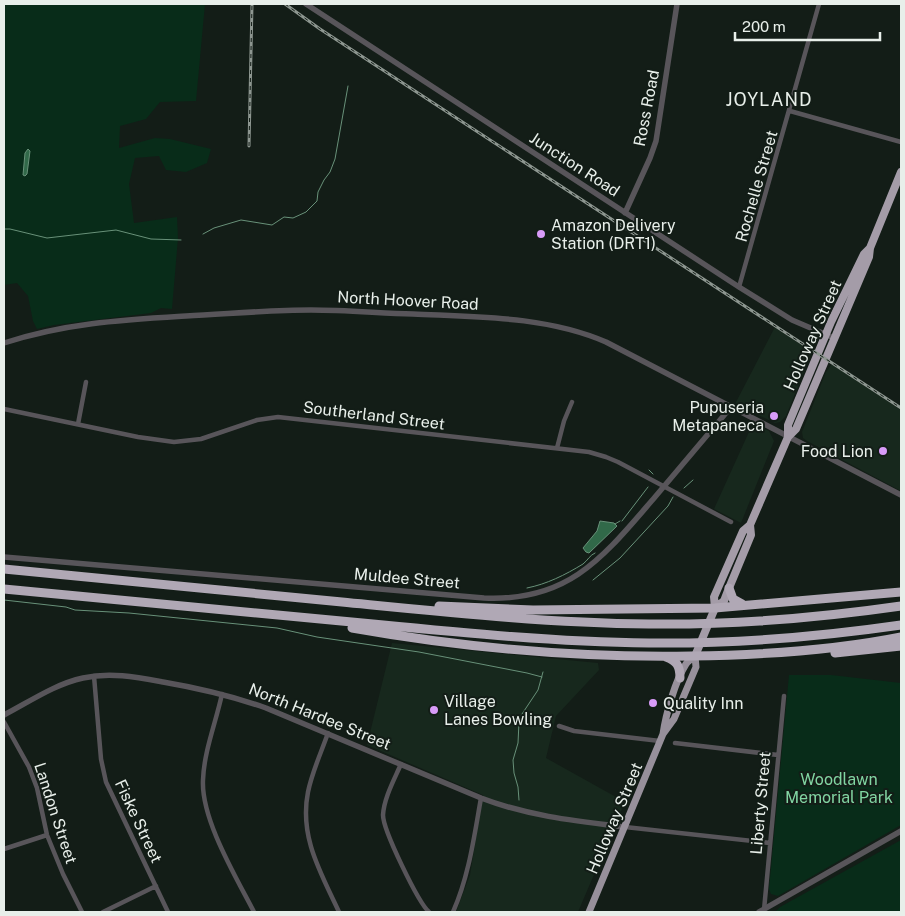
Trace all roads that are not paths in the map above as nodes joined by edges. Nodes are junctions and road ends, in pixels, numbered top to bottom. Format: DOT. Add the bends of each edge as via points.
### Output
graph roads {
  1 [pos="306,4"];
  2 [pos="677,4"];
  3 [pos="820,4"];
  4 [pos="790,111"];
  5 [pos="901,142"];
  6 [pos="901,172"];
  7 [pos="625,213"];
  8 [pos="870,248"];
  9 [pos="739,288"];
  10 [pos="826,334"];
  11 [pos="834,338"];
  12 [pos="4,343"];
  13 [pos="86,382"];
  14 [pos="572,402"];
  15 [pos="731,407"];
  16 [pos="4,409"];
  17 [pos="78,424"];
  18 [pos="788,437"];
  19 [pos="557,448"];
  20 [pos="664,486"];
  21 [pos="901,495"];
  22 [pos="731,522"];
  23 [pos="750,525"];
  24 [pos="4,557"];
  25 [pos="4,569"];
  26 [pos="729,588"];
  27 [pos="4,589"];
  28 [pos="901,592"];
  29 [pos="745,605"];
  30 [pos="901,606"];
  31 [pos="401,607"];
  32 [pos="715,608"];
  33 [pos="298,618"];
  34 [pos="901,625"];
  35 [pos="901,637"];
  36 [pos="901,646"];
  37 [pos="785,653"];
  38 [pos="695,656"];
  39 [pos="666,657"];
  40 [pos="94,676"];
  41 [pos="680,678"];
  42 [pos="222,694"];
  43 [pos="784,696"];
  44 [pos="4,715"];
  45 [pos="4,722"];
  46 [pos="559,726"];
  47 [pos="328,733"];
  48 [pos="663,734"];
  49 [pos="660,742"];
  50 [pos="675,743"];
  51 [pos="778,755"];
  52 [pos="401,764"];
  53 [pos="481,798"];
  54 [pos="625,827"];
  55 [pos="901,831"];
  56 [pos="47,835"];
  57 [pos="770,843"];
  58 [pos="4,849"];
  59 [pos="156,886"];
  60 [pos="762,911"];
  61 [pos="82,912"];
  62 [pos="103,912"];
  63 [pos="168,912"];
  64 [pos="254,912"];
  65 [pos="339,912"];
  66 [pos="429,912"];
  67 [pos="453,912"];
  68 [pos="589,912"];
  1 -- 7 [label="street, Junction Road"];
  2 -- 7 [label="street, Ross Road" via="656,141"];
  3 -- 4 [label="street, Rochelle Street"];
  4 -- 5 [label="street"];
  4 -- 9 [label="street, Rochelle Street"];
  6 -- 8 [label="highway, Holloway Street"];
  7 -- 9 [label="street, Junction Road"];
  8 -- 10 [label="highway, Holloway Street" via="864,254"];
  8 -- 11 [label="highway, Holloway Street"];
  9 -- 10 [label="street, Junction Road" via="792,320"];
  10 -- 11 [label="street, Junction Road"];
  10 -- 18 [label="highway, Holloway Street" via="788,425"];
  11 -- 18 [label="highway, Holloway Street" via="796,429"];
  12 -- 15 [label="street, North Hoover Road" via="54,329 96,322 267,311 340,311 516,320 555,326 598,339"];
  13 -- 17 [label="street"];
  14 -- 19 [label="street"];
  15 -- 18 [label="street, North Hoover Road"];
  15 -- 20 [label="street, Muldee Street"];
  16 -- 17 [label="street, Southerland Street"];
  17 -- 19 [label="street, Southerland Street" via="144,438 182,442 211,437 265,418 288,417"];
  18 -- 21 [label="street, North Hoover Road"];
  18 -- 23 [label="highway, Holloway Street"];
  19 -- 20 [label="street, Southerland Street" via="606,456"];
  20 -- 22 [label="street, Southerland Street"];
  20 -- 24 [label="street, Muldee Street" via="612,547 591,566 558,586 516,597 478,597"];
  23 -- 26 [label="highway, Holloway Street" via="751,535"];
  23 -- 32 [label="highway, Holloway Street" via="743,531 714,597"];
  25 -- 31 [label="highway"];
  26 -- 29 [label="highway" via="735,601"];
  26 -- 32 [label="highway, Holloway Street" via="724,601"];
  27 -- 33 [label="highway"];
  28 -- 29 [label="highway"];
  29 -- 32 [label="highway"];
  30 -- 31 [label="highway" via="805,617 694,624 558,621"];
  31 -- 32 [label="highway" via="432,605 533,610"];
  32 -- 38 [label="highway, Holloway Street"];
  33 -- 34 [label="highway" via="548,639 650,643 797,637"];
  33 -- 39 [label="highway" via="504,650"];
  35 -- 37 [label="highway"];
  36 -- 37 [label="highway" via="828,654"];
  37 -- 38 [label="highway"];
  38 -- 39 [label="highway"];
  38 -- 41 [label="main road, Holloway Street" via="686,663"];
  38 -- 48 [label="main road, Holloway Street" via="696,667 674,719"];
  39 -- 41 [label="highway" via="678,665"];
  40 -- 42 [label="street, North Hardee Street" via="140,678"];
  40 -- 44 [label="street, North Hardee Street" via="62,685"];
  40 -- 59 [label="street, Fiske Street" via="106,782"];
  41 -- 48 [label="main road, Holloway Street"];
  42 -- 47 [label="street, North Hardee Street"];
  42 -- 64 [label="street" via="205,765 204,797 212,827"];
  43 -- 51 [label="street, Liberty Street"];
  45 -- 56 [label="street, Landon Street" via="37,788"];
  46 -- 49 [label="street" via="574,731"];
  47 -- 52 [label="street, North Hardee Street"];
  47 -- 65 [label="street" via="310,783 306,822 315,862"];
  48 -- 49 [label="main road, Holloway Street"];
  49 -- 54 [label="main road, Holloway Street"];
  50 -- 51 [label="street"];
  51 -- 57 [label="street, Liberty Street"];
  52 -- 53 [label="street, North Hardee Street"];
  52 -- 66 [label="street" via="386,800 384,822 419,899"];
  53 -- 54 [label="street, North Hardee Street" via="536,815"];
  53 -- 67 [label="street" via="464,882"];
  54 -- 57 [label="street"];
  54 -- 68 [label="main road, Holloway Street"];
  55 -- 60 [label="street"];
  56 -- 58 [label="street"];
  56 -- 61 [label="street, Landon Street"];
  57 -- 60 [label="street, Liberty Street"];
  59 -- 62 [label="street"];
  59 -- 63 [label="street, Fiske Street"];
}
